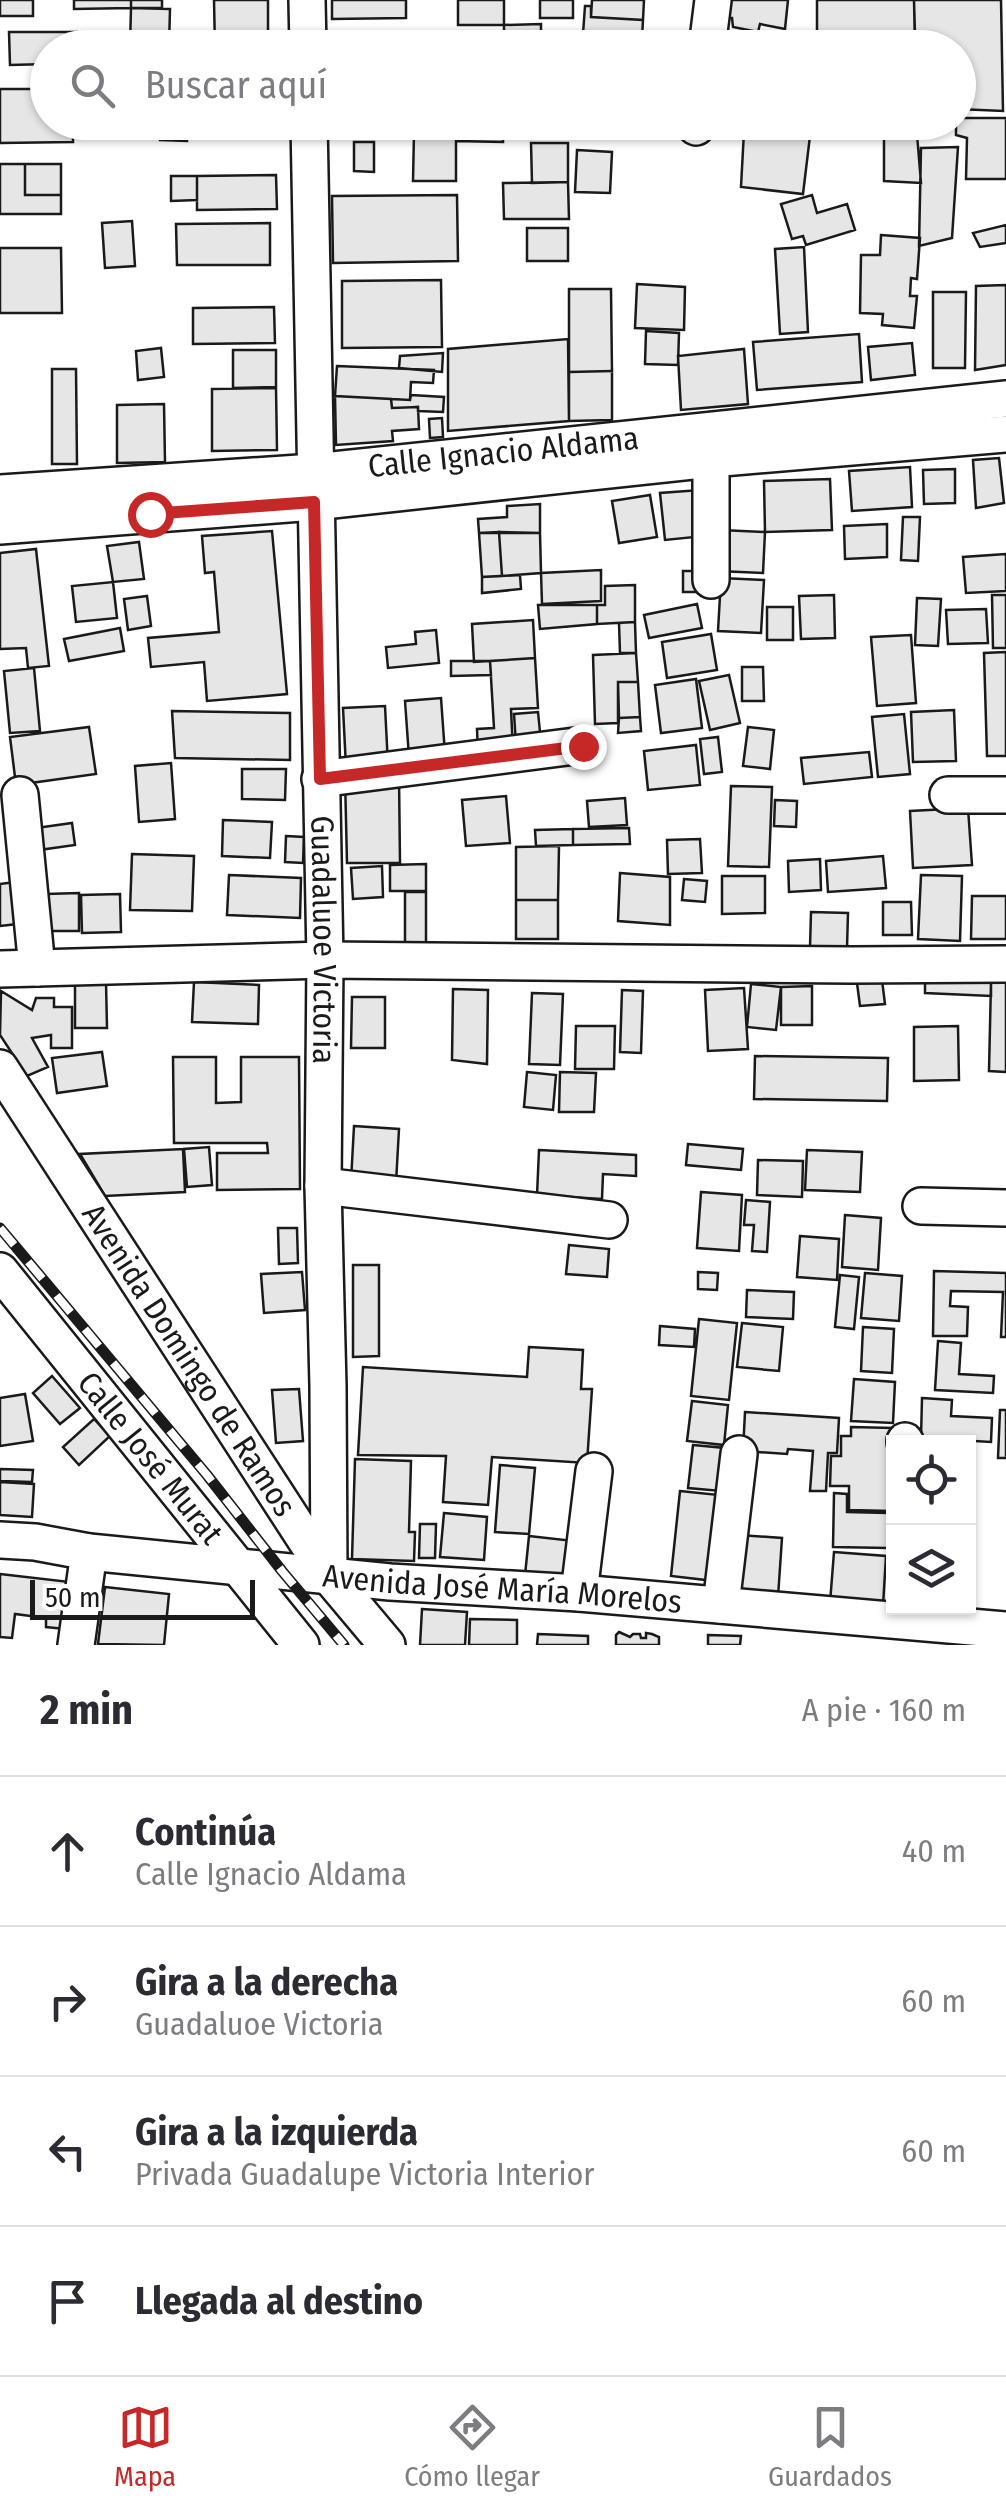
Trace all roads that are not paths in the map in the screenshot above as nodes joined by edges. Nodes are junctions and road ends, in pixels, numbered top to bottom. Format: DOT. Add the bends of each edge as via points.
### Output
graph roads {
  1 [pos="307,0"];
  2 [pos="713,0"];
  3 [pos="308,30"];
  4 [pos="709,30"];
  5 [pos="309,140"];
  6 [pos="1006,399"];
  7 [pos="1006,434"];
  8 [pos="731,448"];
  9 [pos="314,487"];
  10 [pos="0,493"];
  11 [pos="0,526"];
  12 [pos="711,580"];
  13 [pos="583,746"];
  14 [pos="320,779"];
  15 [pos="20,795"];
  16 [pos="948,795"];
  17 [pos="1006,796"];
  18 [pos="324,960"];
  19 [pos="1006,964"];
  20 [pos="37,968"];
  21 [pos="0,969"];
  22 [pos="0,1068"];
  23 [pos="323,1186"];
  24 [pos="922,1206"];
  25 [pos="1006,1208"];
  26 [pos="608,1220"];
  27 [pos="0,1270"];
  28 [pos="739,1454"];
  29 [pos="594,1471"];
  30 [pos="0,1540"];
  31 [pos="90,1552"];
  32 [pos="236,1566"];
  33 [pos="330,1576"];
  34 [pos="580,1594"];
  35 [pos="886,1604"];
  36 [pos="720,1605"];
  37 [pos="940,1615"];
  38 [pos="1006,1630"];
  39 [pos="76,1645"];
  40 [pos="301,1645"];
  41 [pos="386,1645"];
  1 -- 3 [label="street"];
  2 -- 4 [label="street"];
  5 -- 9 [label="street, Guadaluoe Victoria"];
  6 -- 8 [label="street, Calle Ignacio Aldama"];
  7 -- 8 [label="street, Calle Ignacio Aldama"];
  8 -- 9 [label="street, Calle Ignacio Aldama"];
  8 -- 12 [label="street"];
  9 -- 10 [label="street, Calle Ignacio Aldama"];
  9 -- 11 [label="street, Calle Ignacio Aldama"];
  9 -- 14 [label="street, Guadaluoe Victoria"];
  13 -- 14 [label="street"];
  14 -- 18 [label="street, Guadaluoe Victoria"];
  15 -- 20 [label="street"];
  16 -- 17 [label="street"];
  18 -- 19 [label="street"];
  18 -- 20 [label="street"];
  18 -- 23 [label="street, Guadaluoe Victoria"];
  20 -- 21 [label="street"];
  22 -- 33 [label="street, Avenida Domingo de Ramos"];
  23 -- 26 [label="street"];
  23 -- 33 [label="street, Guadaluoe Victoria"];
  24 -- 25 [label="street"];
  27 -- 32 [label="street, Calle José Murat"];
  28 -- 36 [label="street"];
  29 -- 34 [label="street"];
  30 -- 31 [label="street, Avenida José María Morelos"];
  31 -- 32 [label="street, Avenida José María Morelos"];
  31 -- 39 [label="street"];
  32 -- 33 [label="street, Avenida José María Morelos"];
  32 -- 40 [label="street, Calle José Murat"];
  33 -- 34 [label="street, Avenida José María Morelos"];
  33 -- 41 [label="street, Avenida Domingo de Ramos"];
  34 -- 36 [label="street, Avenida José María Morelos"];
  35 -- 36 [label="street, Avenida José María Morelos"];
  37 -- 38 [label="street, Avenida José María Morelos"];
}
